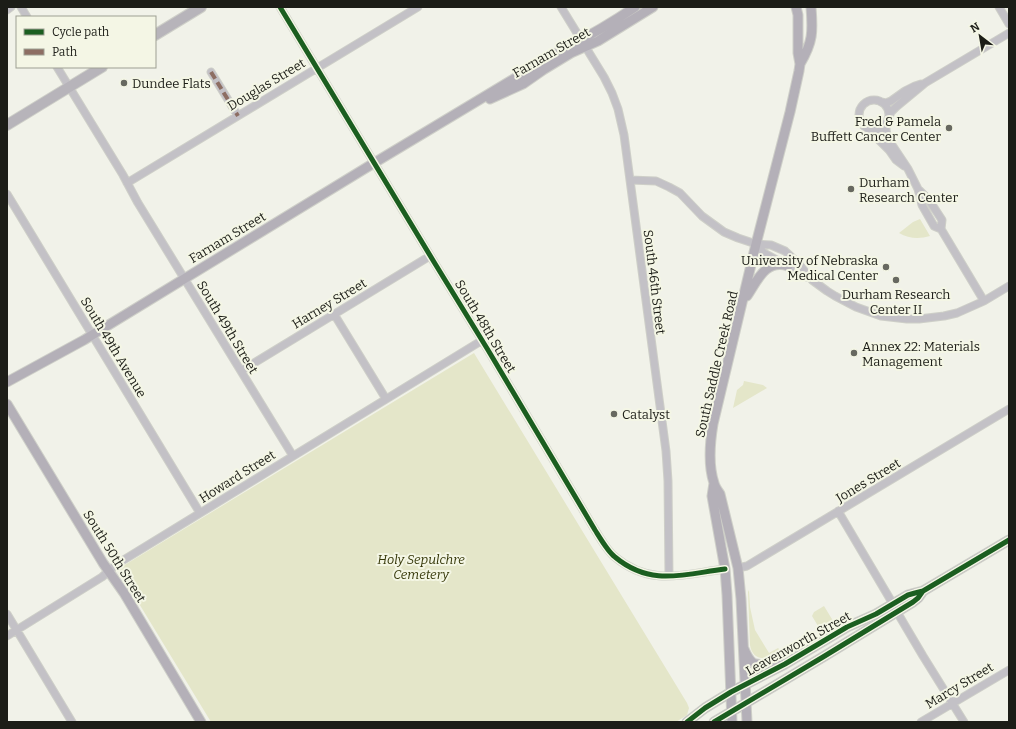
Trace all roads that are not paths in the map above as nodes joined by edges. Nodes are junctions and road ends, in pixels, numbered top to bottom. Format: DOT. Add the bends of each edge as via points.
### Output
graph roads {
  1 [pos="11,7"];
  2 [pos="21,7"];
  3 [pos="201,7"];
  4 [pos="280,7"];
  5 [pos="418,7"];
  6 [pos="561,7"];
  7 [pos="635,7"];
  8 [pos="652,7"];
  9 [pos="796,7"];
  10 [pos="811,7"];
  11 [pos="999,7"];
  12 [pos="7,10"];
  13 [pos="26,16"];
  14 [pos="1009,24"];
  15 [pos="1009,33"];
  16 [pos="156,34"];
  17 [pos="583,43"];
  18 [pos="800,64"];
  19 [pos="58,68"];
  20 [pos="100,68"];
  21 [pos="316,68"];
  22 [pos="211,72"];
  23 [pos="925,83"];
  24 [pos="69,87"];
  25 [pos="881,102"];
  26 [pos="238,116"];
  27 [pos="887,121"];
  28 [pos="7,125"];
  29 [pos="868,128"];
  30 [pos="374,163"];
  31 [pos="908,169"];
  32 [pos="630,180"];
  33 [pos="127,183"];
  34 [pos="7,194"];
  35 [pos="756,244"];
  36 [pos="430,256"];
  37 [pos="788,266"];
  38 [pos="184,278"];
  39 [pos="812,280"];
  40 [pos="1009,286"];
  41 [pos="984,301"];
  42 [pos="743,302"];
  43 [pos="334,314"];
  44 [pos="92,335"];
  45 [pos="481,341"];
  46 [pos="241,371"];
  47 [pos="7,382"];
  48 [pos="386,399"];
  49 [pos="7,404"];
  50 [pos="1009,409"];
  51 [pos="293,456"];
  52 [pos="714,483"];
  53 [pos="838,512"];
  54 [pos="200,513"];
  55 [pos="1009,540"];
  56 [pos="738,568"];
  57 [pos="725,569"];
  58 [pos="109,571"];
  59 [pos="669,576"];
  60 [pos="895,608"];
  61 [pos="7,614"];
  62 [pos="16,630"];
  63 [pos="7,636"];
  64 [pos="743,648"];
  65 [pos="785,664"];
  66 [pos="1009,670"];
  67 [pos="746,685"];
  68 [pos="731,692"];
  69 [pos="746,703"];
  70 [pos="952,703"];
  71 [pos="732,711"];
  72 [pos="72,722"];
  73 [pos="201,722"];
  74 [pos="687,722"];
  75 [pos="714,722"];
  76 [pos="732,722"];
  77 [pos="747,722"];
  78 [pos="921,722"];
  79 [pos="964,722"];
  1 -- 12 [label="street"];
  2 -- 13 [label="street"];
  3 -- 16 [label="highway"];
  4 -- 21 [label="street, South 48th Street"];
  5 -- 21 [label="street, Douglas Street"];
  6 -- 17 [label="street, South 46th Street"];
  7 -- 17 [label="main road, Farnam Street"];
  8 -- 17 [label="main road, Farnam Street" via="598,41"];
  9 -- 18 [label="main road, South Saddle Creek Road"];
  10 -- 18 [label="main road, South Saddle Creek Road" via="812,34 808,52"];
  11 -- 14 [label="street"];
  15 -- 23 [label="street"];
  17 -- 30 [label="main road, Farnam Street" via="567,47"];
  17 -- 32 [label="street, South 46th Street" via="612,93 618,109"];
  18 -- 35 [label="main road, South Saddle Creek Road"];
  19 -- 24 [label="street, South 49th Street"];
  20 -- 24 [label="highway"];
  21 -- 26 [label="street, Douglas Street"];
  21 -- 30 [label="street, South 48th Street"];
  22 -- 26 [label="street"];
  23 -- 25 [label="street" via="886,103"];
  23 -- 27 [label="street" via="891,112"];
  24 -- 28 [label="highway"];
  24 -- 33 [label="street, South 49th Street"];
  25 -- 27 [label="street" via="887,109"];
  25 -- 29 [label="street" via="871,100 860,109 859,118"];
  26 -- 33 [label="street, Douglas Street"];
  27 -- 29 [label="street" via="878,129"];
  27 -- 31 [label="street" via="886,130 890,143"];
  29 -- 31 [label="street" via="896,160"];
  30 -- 36 [label="street, South 48th Street"];
  30 -- 38 [label="main road, Farnam Street"];
  31 -- 41 [label="street" via="918,189 922,205 934,226 942,229"];
  32 -- 35 [label="street" via="656,181 669,186 724,232"];
  32 -- 59 [label="street, South 46th Street" via="666,451"];
  33 -- 38 [label="street, South 49th Street"];
  34 -- 44 [label="street, South 49th Avenue"];
  35 -- 37 [label="street" via="764,253"];
  35 -- 39 [label="street" via="771,245 785,251"];
  35 -- 42 [label="main road, South Saddle Creek Road"];
  36 -- 43 [label="street, Harney Street"];
  36 -- 45 [label="street, South 48th Street"];
  37 -- 39 [label="street"];
  37 -- 42 [label="main road" via="780,264 768,267"];
  38 -- 44 [label="main road, Farnam Street"];
  38 -- 46 [label="street, South 49th Street"];
  39 -- 41 [label="street" via="834,296 856,307 895,318 944,316"];
  40 -- 41 [label="street"];
  42 -- 52 [label="main road, South Saddle Creek Road" via="710,440"];
  43 -- 46 [label="street, Harney Street"];
  43 -- 48 [label="street"];
  44 -- 47 [label="main road, Farnam Street"];
  44 -- 54 [label="street, South 49th Avenue"];
  45 -- 48 [label="street, Howard Street"];
  45 -- 59 [label="street, South 48th Street" via="595,530 615,557 636,571"];
  46 -- 51 [label="street, South 49th Street"];
  48 -- 51 [label="street, Howard Street"];
  49 -- 58 [label="main road, South 50th Street"];
  50 -- 53 [label="street, Jones Street"];
  51 -- 54 [label="street, Howard Street"];
  52 -- 56 [label="main road, South Saddle Creek Road" via="720,494"];
  52 -- 57 [label="main road, South Saddle Creek Road" via="712,496"];
  53 -- 56 [label="street, Jones Street" via="747,566"];
  53 -- 60 [label="street"];
  54 -- 58 [label="street, Howard Street"];
  55 -- 60 [label="main road, Leavenworth Street" via="923,591 908,595"];
  56 -- 64 [label="main road, South Saddle Creek Road"];
  57 -- 59 [label="street, South 48th Street"];
  57 -- 68 [label="main road, South Saddle Creek Road"];
  58 -- 62 [label="street, Howard Street"];
  58 -- 73 [label="main road, South 50th Street"];
  60 -- 65 [label="main road, Leavenworth Street" via="847,627"];
  60 -- 69 [label="main road, Leavenworth Street" via="823,658"];
  60 -- 70 [label="street"];
  61 -- 62 [label="street"];
  62 -- 63 [label="street, Howard Street"];
  62 -- 72 [label="street"];
  64 -- 65 [label="main road" via="757,664"];
  64 -- 67 [label="main road, South Saddle Creek Road"];
  65 -- 67 [label="main road, Leavenworth Street"];
  66 -- 70 [label="street, Marcy Street"];
  67 -- 68 [label="main road, Leavenworth Street"];
  67 -- 69 [label="main road, South Saddle Creek Road"];
  68 -- 71 [label="main road, South Saddle Creek Road"];
  68 -- 74 [label="main road, Leavenworth Street"];
  69 -- 71 [label="main road, Leavenworth Street"];
  69 -- 77 [label="main road, South Saddle Creek Road"];
  70 -- 78 [label="street, Marcy Street"];
  70 -- 79 [label="street"];
  71 -- 75 [label="main road, Leavenworth Street"];
  71 -- 76 [label="main road, South Saddle Creek Road"];
}
